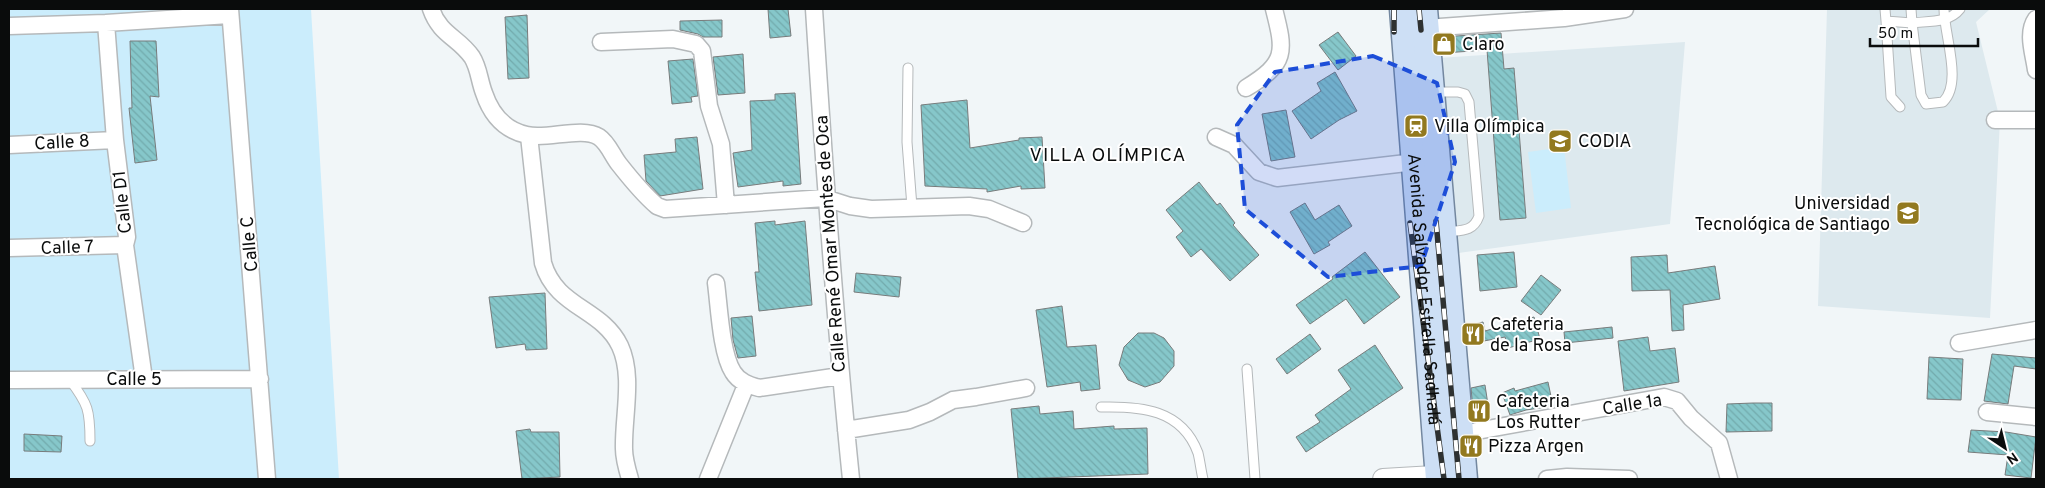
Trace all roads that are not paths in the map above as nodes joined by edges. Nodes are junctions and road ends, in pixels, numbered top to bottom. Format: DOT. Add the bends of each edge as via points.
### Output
graph roads {
  1 [pos="430,9"];
  2 [pos="814,9"];
  3 [pos="1274,9"];
  4 [pos="1403,9"];
  5 [pos="1625,9"];
  6 [pos="1885,9"];
  7 [pos="1911,9"];
  8 [pos="1944,9"];
  9 [pos="1960,9"];
  10 [pos="230,12"];
  11 [pos="1425,18"];
  12 [pos="2036,19"];
  13 [pos="1944,20"];
  14 [pos="1886,21"];
  15 [pos="1912,22"];
  16 [pos="106,23"];
  17 [pos="9,26"];
  18 [pos="601,42"];
  19 [pos="908,68"];
  20 [pos="2036,70"];
  21 [pos="1246,88"];
  22 [pos="1431,92"];
  23 [pos="1900,106"];
  24 [pos="1995,120"];
  25 [pos="2036,120"];
  26 [pos="529,136"];
  27 [pos="1216,137"];
  28 [pos="115,140"];
  29 [pos="9,145"];
  30 [pos="1415,162"];
  31 [pos="825,198"];
  32 [pos="726,205"];
  33 [pos="912,207"];
  34 [pos="1023,223"];
  35 [pos="1443,232"];
  36 [pos="125,245"];
  37 [pos="9,248"];
  38 [pos="716,283"];
  39 [pos="2036,330"];
  40 [pos="1959,342"];
  41 [pos="1247,369"];
  42 [pos="840,376"];
  43 [pos="70,379"];
  44 [pos="144,379"];
  45 [pos="260,379"];
  46 [pos="9,380"];
  47 [pos="746,385"];
  48 [pos="1026,388"];
  49 [pos="1101,407"];
  50 [pos="1987,412"];
  51 [pos="2036,417"];
  52 [pos="846,430"];
  53 [pos="1460,434"];
  54 [pos="90,441"];
  55 [pos="1455,478"];
  56 [pos="267,479"];
  57 [pos="630,479"];
  58 [pos="708,479"];
  59 [pos="851,479"];
  60 [pos="1203,479"];
  61 [pos="1255,479"];
  62 [pos="1383,479"];
  63 [pos="1547,479"];
  64 [pos="1629,479"];
  65 [pos="1729,479"];
  1 -- 26 [label="street" via="448,36 472,57 484,93 499,121"];
  2 -- 31 [label="street, Calle René Omar Montes de Oca"];
  3 -- 21 [label="street" via="1281,52 1266,76"];
  4 -- 30 [label="main road, Avenida Salvador Estrella Sadhalá"];
  5 -- 11 [label="street" via="1564,18"];
  6 -- 14 [label="lane"];
  7 -- 15 [label="lane"];
  8 -- 13 [label="lane"];
  9 -- 13 [label="lane"];
  10 -- 16 [label="street"];
  10 -- 45 [label="street, Calle C"];
  11 -- 22 [label="main road, Avenida Salvador Estrella Sadhalá"];
  12 -- 20 [label="street" via="2031,35"];
  13 -- 15 [label="lane"];
  13 -- 15 [label="lane" via="1952,84 1949,96 1942,102 1926,104 1921,95"];
  14 -- 15 [label="lane"];
  14 -- 23 [label="lane" via="1892,97"];
  16 -- 17 [label="street"];
  16 -- 28 [label="street, Calle D1"];
  18 -- 32 [label="street" via="673,39 696,44 702,51 709,106 721,144"];
  19 -- 33 [label="lane" via="907,142"];
  22 -- 35 [label="main road, Avenida Salvador Estrella Sadhalá"];
  22 -- 35 [label="lane" via="1458,92 1465,94 1469,102 1479,216 1469,229"];
  24 -- 25 [label="street"];
  26 -- 32 [label="street" via="587,133 598,136 657,206 665,209"];
  26 -- 57 [label="street" via="546,273 565,297 605,325 620,345 627,364 624,450"];
  27 -- 30 [label="street" via="1234,145 1259,172 1277,178"];
  28 -- 29 [label="street, Calle 8"];
  28 -- 36 [label="street, Calle D1" via="127,237"];
  30 -- 55 [label="main road, Avenida Salvador Estrella Sadhalá"];
  31 -- 32 [label="street"];
  31 -- 33 [label="street" via="871,209"];
  31 -- 42 [label="street, Calle René Omar Montes de Oca"];
  33 -- 34 [label="street" via="969,206 989,209"];
  35 -- 53 [label="main road, Avenida Salvador Estrella Sadhalá"];
  36 -- 37 [label="street, Calle 7"];
  36 -- 44 [label="street, Calle D1"];
  38 -- 47 [label="street" via="726,354 733,372"];
  39 -- 40 [label="street"];
  41 -- 61 [label="lane"];
  42 -- 47 [label="street" via="759,388"];
  42 -- 52 [label="street, Calle René Omar Montes de Oca"];
  43 -- 44 [label="street, Calle 5"];
  43 -- 46 [label="street, Calle 5"];
  43 -- 54 [label="lane" via="85,399 90,416"];
  44 -- 45 [label="street, Calle 5"];
  45 -- 56 [label="street, Calle C"];
  47 -- 58 [label="street"];
  48 -- 52 [label="street" via="953,400 909,420"];
  49 -- 60 [label="lane" via="1147,408 1175,421 1198,452"];
  50 -- 51 [label="street"];
  52 -- 59 [label="street, Calle René Omar Montes de Oca"];
  53 -- 55 [label="main road, Avenida Salvador Estrella Sadhalá"];
  53 -- 65 [label="street, Calle 1a" via="1671,398 1719,443"];
  55 -- 62 [label="street"];
  63 -- 64 [label="street"];
}
